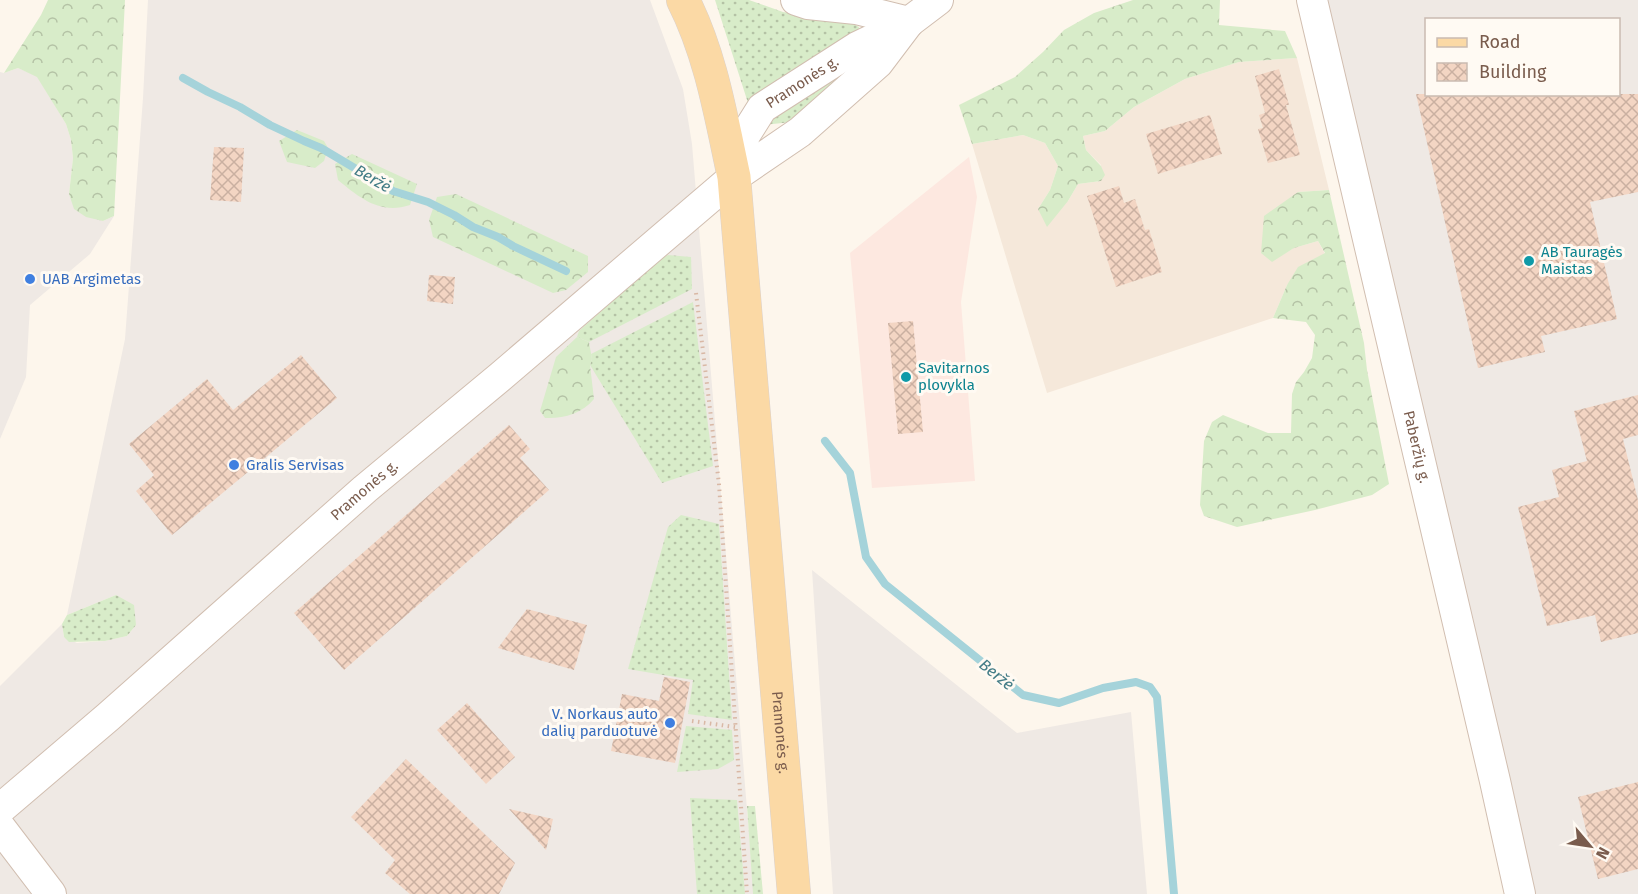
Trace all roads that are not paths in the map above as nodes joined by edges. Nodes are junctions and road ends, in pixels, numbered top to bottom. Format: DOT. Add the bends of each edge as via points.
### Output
graph roads {
  1 [pos="683,0"];
  2 [pos="796,0"];
  3 [pos="938,0"];
  4 [pos="1312,0"];
  5 [pos="909,22"];
  6 [pos="734,177"];
  7 [pos="0,809"];
  8 [pos="0,827"];
  9 [pos="51,894"];
  10 [pos="794,894"];
  11 [pos="1520,894"];
  1 -- 6 [label="main road, Pramonės g." via="707,60"];
  2 -- 5 [label="street"];
  3 -- 5 [label="street, Pramonės g."];
  4 -- 11 [label="street, Paberžių g."];
  5 -- 6 [label="street, Pramonės g." via="878,63 800,132"];
  5 -- 6 [label="street, Pramonės g." via="857,47 762,108 745,135"];
  6 -- 7 [label="street, Pramonės g." via="365,489"];
  6 -- 10 [label="main road, Pramonės g."];
  8 -- 9 [label="street"];
}
